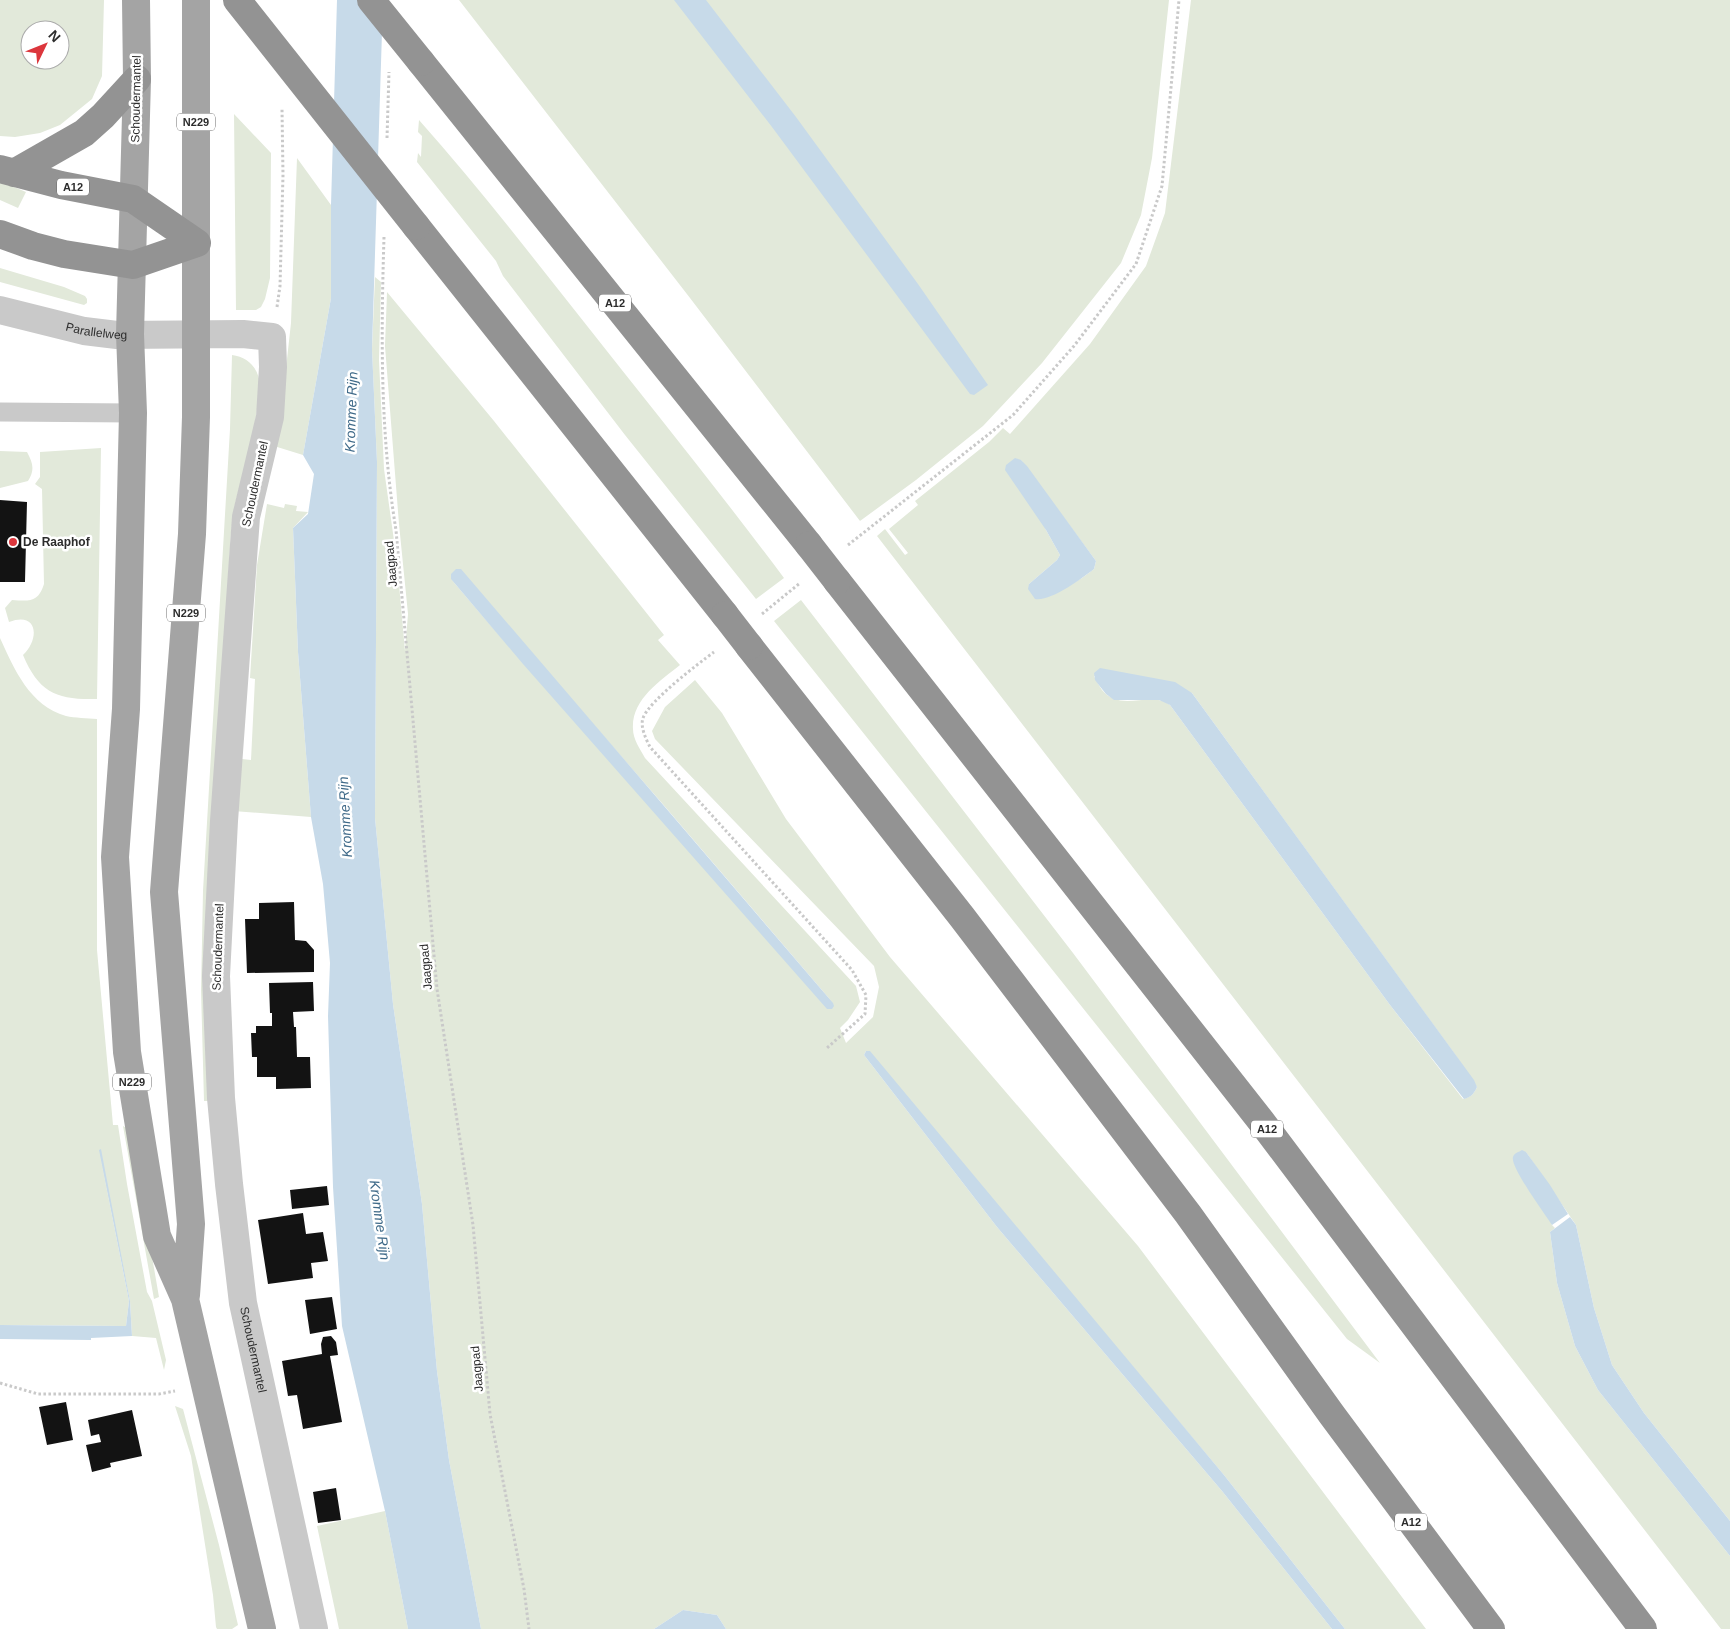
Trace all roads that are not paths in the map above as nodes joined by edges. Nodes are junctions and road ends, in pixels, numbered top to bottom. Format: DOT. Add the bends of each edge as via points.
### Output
graph roads {
  1 [pos="136,0"];
  2 [pos="196,0"];
  3 [pos="237,0"];
  4 [pos="370,0"];
  5 [pos="137,79"];
  6 [pos="7,171"];
  7 [pos="133,199"];
  8 [pos="0,234"];
  9 [pos="197,243"];
  10 [pos="133,265"];
  11 [pos="0,310"];
  12 [pos="195,333"];
  13 [pos="130,334"];
  14 [pos="0,412"];
  15 [pos="132,413"];
  16 [pos="185,1299"];
  17 [pos="262,1629"];
  18 [pos="314,1629"];
  19 [pos="1491,1629"];
  20 [pos="1642,1629"];
  1 -- 5 [label="main road, Schoudermantel / N229"];
  2 -- 9 [label="main road, Schoudermantel / N229"];
  3 -- 19 [label="highway, A12, bridge" via="962,917 1182,1206"];
  4 -- 20 [label="highway, A12, bridge" via="809,545 1261,1121"];
  5 -- 6 [label="highway, A12" via="84,133"];
  5 -- 7 [label="main road, Schoudermantel / N229"];
  6 -- 7 [label="highway, A12"];
  7 -- 9 [label="highway"];
  7 -- 10 [label="main road, Schoudermantel / N229"];
  8 -- 10 [label="highway" via="64,254"];
  9 -- 10 [label="highway"];
  9 -- 12 [label="main road, Schoudermantel / N229"];
  10 -- 13 [label="main road, Schoudermantel / N229"];
  11 -- 13 [label="street, Parallelweg" via="84,331"];
  12 -- 13 [label="street, Parallelweg"];
  12 -- 16 [label="main road, Schoudermantel / N229" via="192,534 164,892 191,1224"];
  12 -- 18 [label="street, Schoudermantel" via="272,337 270,417 246,517 216,976 221,1098 242,1302"];
  13 -- 15 [label="main road, Schoudermantel / N229"];
  14 -- 15 [label="lane"];
  15 -- 16 [label="main road, Schoudermantel / N229" via="126,710 115,857 127,1052 157,1236"];
  16 -- 17 [label="main road, Schoudermantel / N229"];
}
